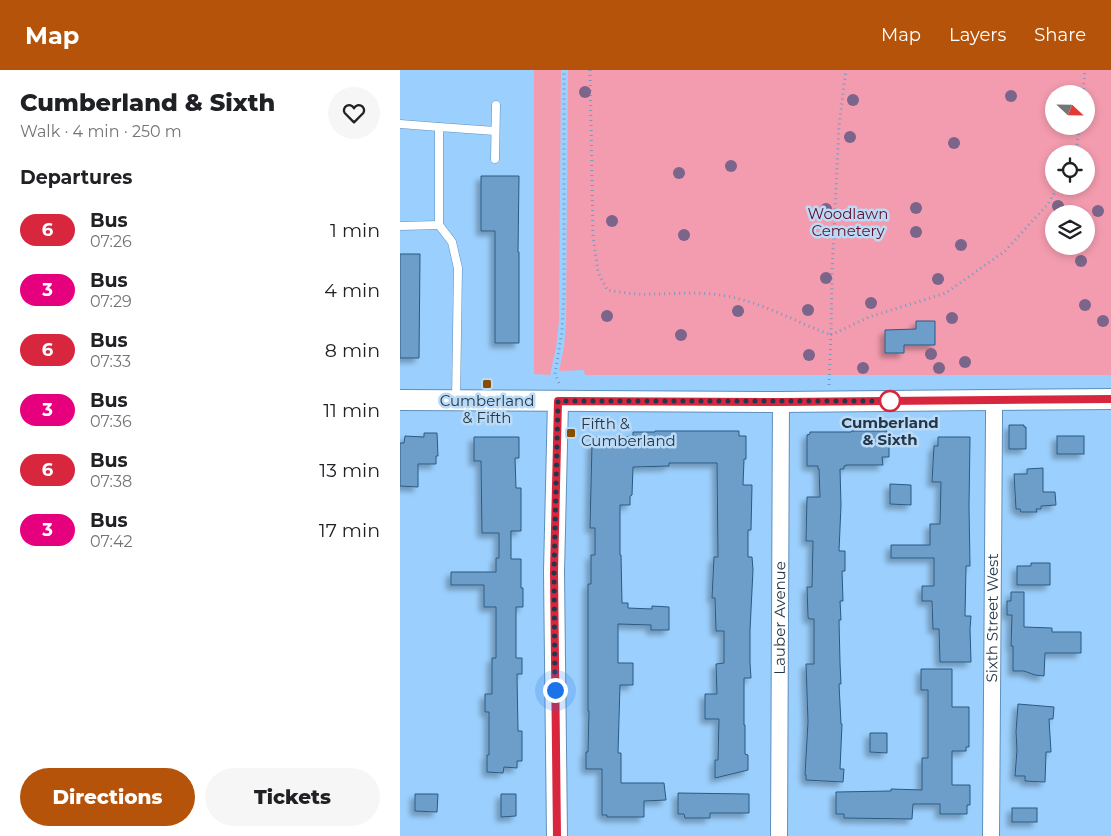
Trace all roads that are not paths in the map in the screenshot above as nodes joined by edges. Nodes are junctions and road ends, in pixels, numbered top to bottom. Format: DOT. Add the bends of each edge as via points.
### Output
graph roads {
  1 [pos="496,105"];
  2 [pos="400,124"];
  3 [pos="439,127"];
  4 [pos="495,131"];
  5 [pos="495,159"];
  6 [pos="439,225"];
  7 [pos="400,226"];
  8 [pos="1111,399"];
  9 [pos="400,400"];
  10 [pos="994,400"];
  11 [pos="456,401"];
  12 [pos="558,401"];
  13 [pos="781,402"];
  14 [pos="557,836"];
  15 [pos="779,836"];
  16 [pos="991,836"];
  1 -- 4 [label="lane"];
  2 -- 3 [label="lane"];
  3 -- 4 [label="lane"];
  3 -- 6 [label="lane"];
  4 -- 5 [label="lane"];
  6 -- 7 [label="lane"];
  6 -- 11 [label="lane" via="452,242 458,268"];
  8 -- 10 [label="street"];
  9 -- 11 [label="street"];
  10 -- 13 [label="street"];
  10 -- 16 [label="street, Sixth Street West"];
  11 -- 12 [label="street"];
  12 -- 13 [label="street"];
  12 -- 14 [label="street" via="554,572"];
  13 -- 15 [label="street, Lauber Avenue"];
}
